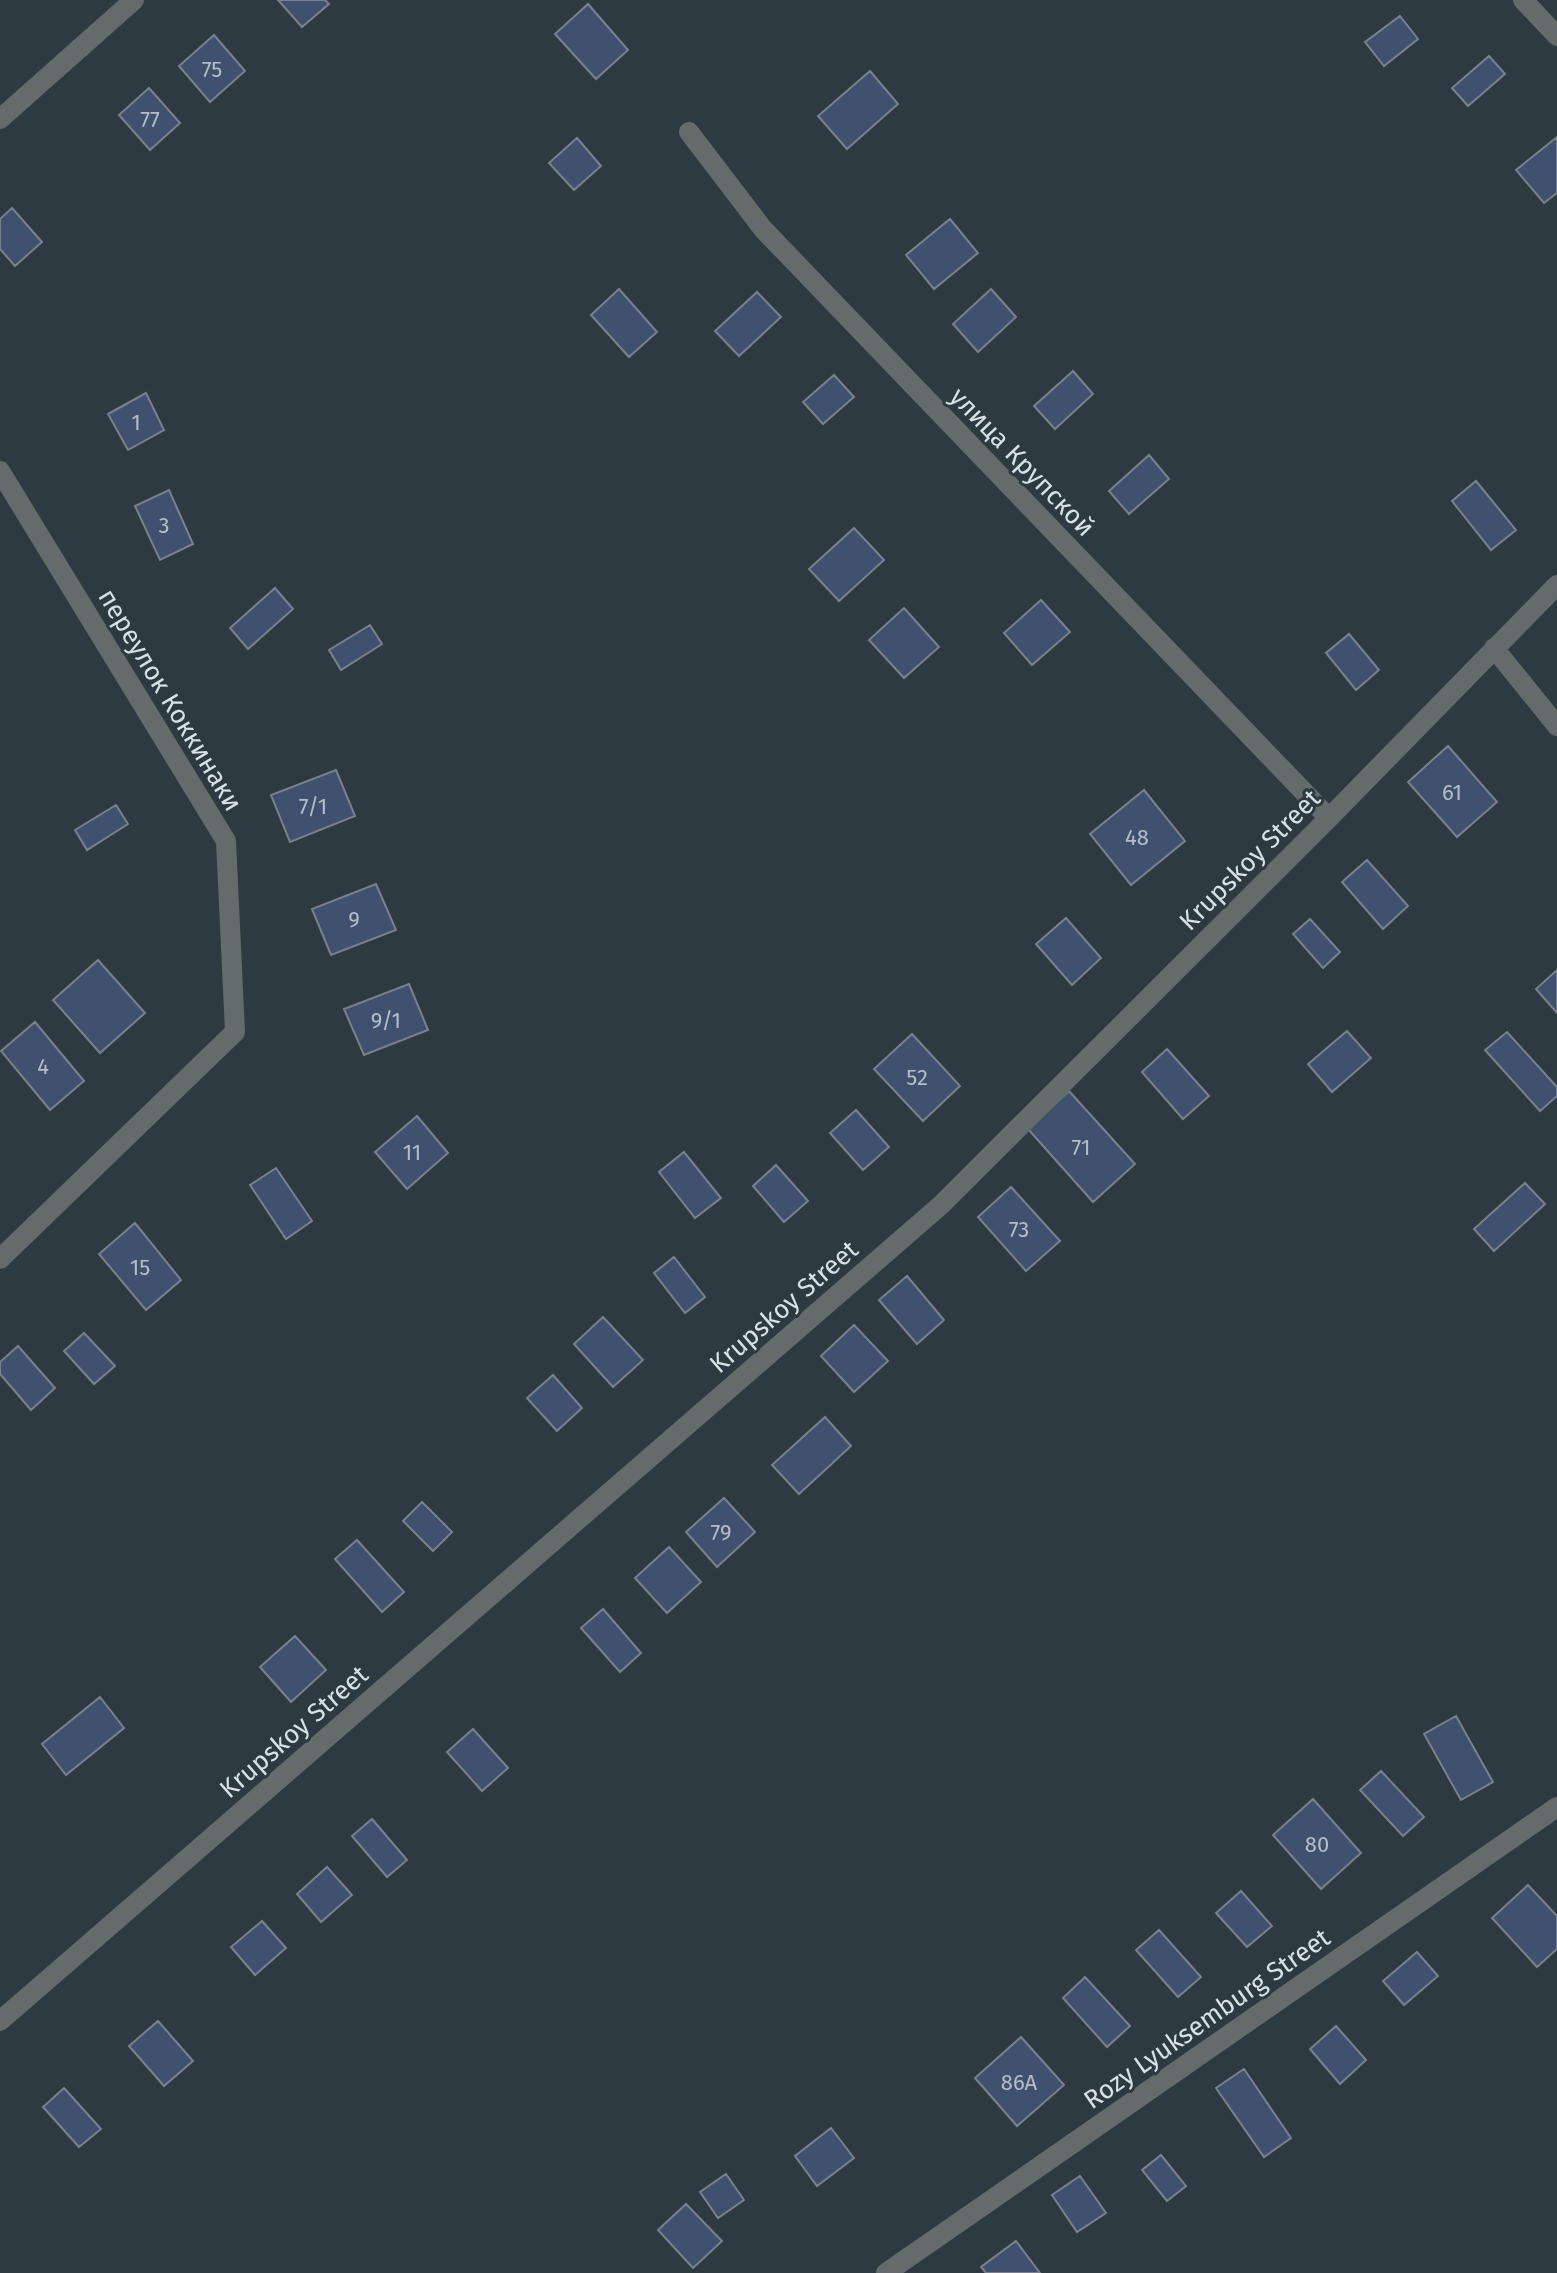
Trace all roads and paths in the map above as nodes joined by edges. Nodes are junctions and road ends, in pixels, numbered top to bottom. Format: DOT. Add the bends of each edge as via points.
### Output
graph roads {
  1 [pos="134,0"];
  2 [pos="1523,0"];
  3 [pos="1557,36"];
  4 [pos="0,119"];
  5 [pos="689,132"];
  6 [pos="0,471"];
  7 [pos="1557,585"];
  8 [pos="1494,648"];
  9 [pos="1557,726"];
  10 [pos="1329,818"];
  11 [pos="0,1259"];
  12 [pos="1557,1807"];
  13 [pos="0,2021"];
  14 [pos="886,2273"];
  1 -- 4 [label="street"];
  2 -- 3 [label="street"];
  5 -- 10 [label="street, улица Крупской" via="763,229"];
  6 -- 11 [label="street, переулок Коккинаки" via="226,841 235,1032"];
  7 -- 8 [label="street, Krupskoy Street"];
  8 -- 9 [label="street"];
  8 -- 10 [label="street, Krupskoy Street"];
  10 -- 13 [label="street, Krupskoy Street" via="941,1205"];
  12 -- 14 [label="street, Rozy Lyuksemburg Street"];
}
